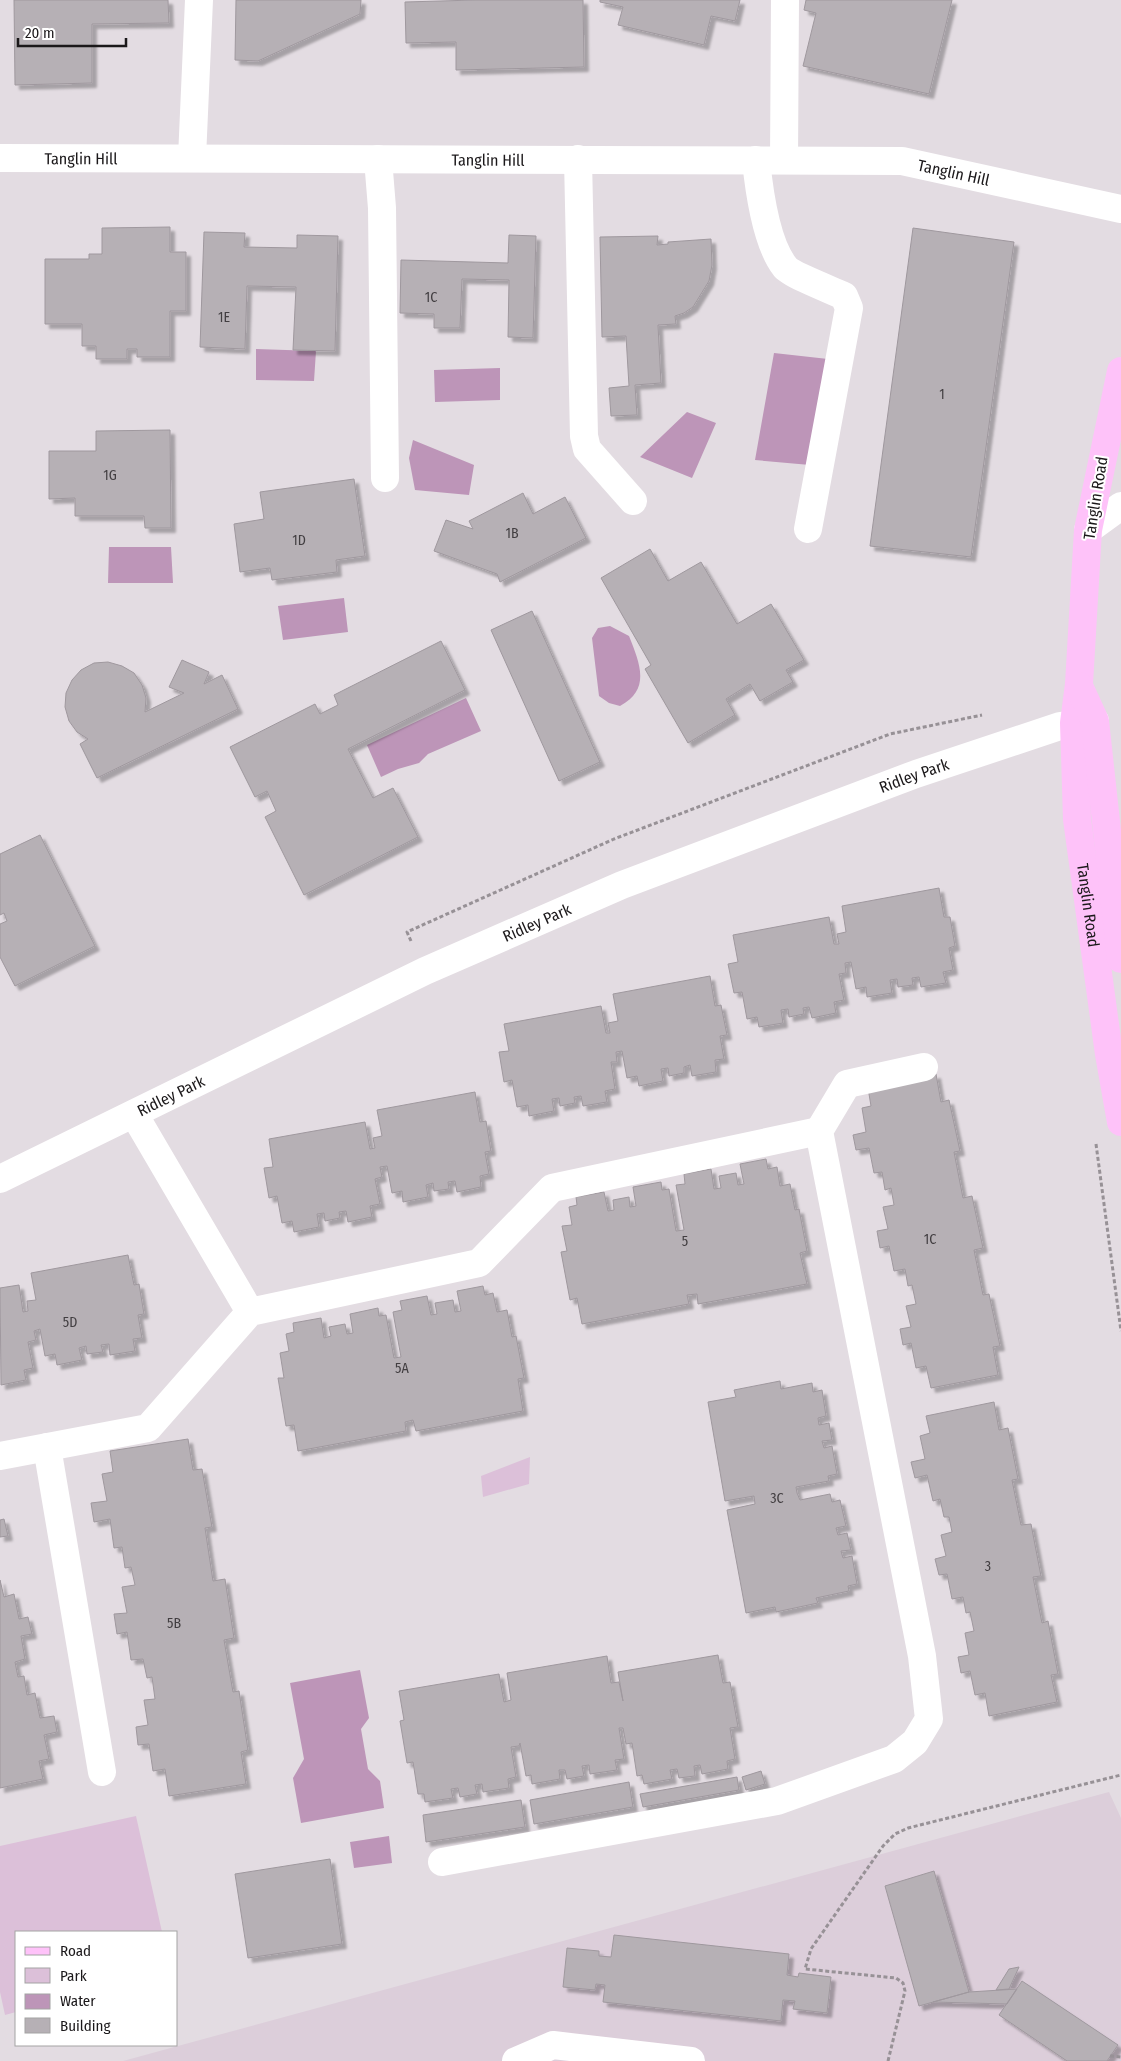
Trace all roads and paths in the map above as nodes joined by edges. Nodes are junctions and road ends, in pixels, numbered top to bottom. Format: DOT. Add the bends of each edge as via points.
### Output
graph roads {
  1 [pos="200,0"];
  2 [pos="785,0"];
  3 [pos="0,158"];
  4 [pos="192,158"];
  5 [pos="378,159"];
  6 [pos="578,159"];
  7 [pos="756,160"];
  8 [pos="784,160"];
  9 [pos="1121,208"];
  10 [pos="1121,372"];
  11 [pos="385,478"];
  12 [pos="633,501"];
  13 [pos="1121,506"];
  14 [pos="808,529"];
  15 [pos="1088,530"];
  16 [pos="988,714"];
  17 [pos="1084,722"];
  18 [pos="1121,959"];
  19 [pos="425,971"];
  20 [pos="924,1066"];
  21 [pos="134,1114"];
  22 [pos="1121,1122"];
  23 [pos="819,1131"];
  24 [pos="0,1179"];
  25 [pos="250,1312"];
  26 [pos="47,1447"];
  27 [pos="0,1456"];
  28 [pos="102,1772"];
  29 [pos="1121,1775"];
  30 [pos="442,1862"];
  31 [pos="1110,2056"];
  32 [pos="1121,2057"];
  33 [pos="516,2061"];
  34 [pos="691,2061"];
  35 [pos="888,2061"];
  1 -- 4 [label="street"];
  2 -- 8 [label="street"];
  3 -- 4 [label="street, Tanglin Hill"];
  4 -- 5 [label="street, Tanglin Hill"];
  5 -- 6 [label="street, Tanglin Hill"];
  5 -- 11 [label="street" via="382,208"];
  6 -- 7 [label="street, Tanglin Hill"];
  6 -- 12 [label="street" via="584,436 587,448"];
  7 -- 8 [label="street, Tanglin Hill"];
  7 -- 14 [label="street" via="769,234 785,268 844,296 849,308"];
  8 -- 9 [label="street, Tanglin Hill" via="902,160"];
  10 -- 15 [label="main road, Tanglin Road"];
  13 -- 15 [label="street"];
  15 -- 17 [label="main road, Tanglin Road" via="1079,686"];
  16 -- 19 [label="path" via="890,734 614,839 407,932"];
  17 -- 18 [label="main road, Tanglin Road"];
  17 -- 19 [label="street, Ridley Park" via="1060,726 916,774 631,882"];
  17 -- 22 [label="main road, Tanglin Road" via="1078,819"];
  19 -- 21 [label="street, Ridley Park"];
  20 -- 23 [label="street" via="847,1084"];
  21 -- 24 [label="street, Ridley Park"];
  21 -- 25 [label="street"];
  23 -- 25 [label="street" via="552,1188 480,1263"];
  23 -- 30 [label="street" via="922,1656 930,1719 915,1742 894,1759 777,1801"];
  25 -- 26 [label="street" via="148,1428"];
  26 -- 27 [label="street"];
  26 -- 28 [label="street"];
  29 -- 35 [label="path" via="908,1828 895,1834 883,1846 811,1949 805,1969 896,1978 903,1983 905,1991"];
  31 -- 32 [label="path"];
  33 -- 34 [label="street" via="553,2046"];
}
